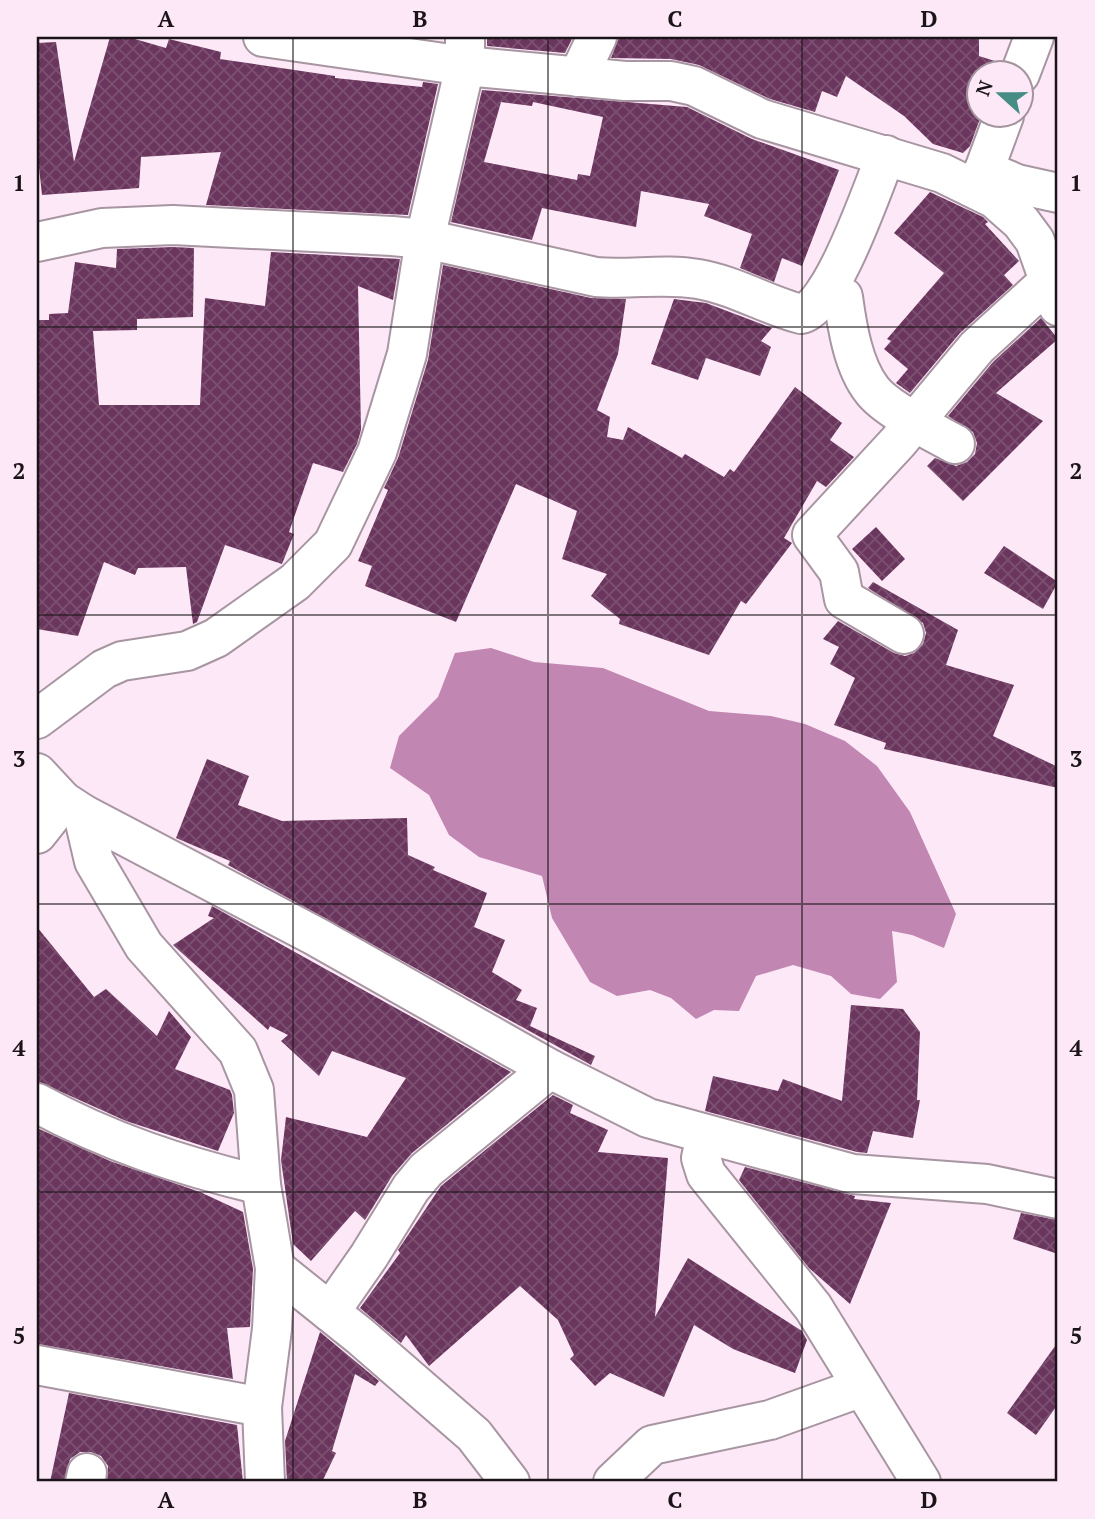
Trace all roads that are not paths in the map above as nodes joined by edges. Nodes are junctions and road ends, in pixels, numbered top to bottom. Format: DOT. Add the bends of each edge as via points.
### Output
graph roads {
  1 [pos="262,37"];
  2 [pos="597,37"];
  3 [pos="1034,37"];
  4 [pos="465,52"];
  5 [pos="1025,60"];
  6 [pos="578,76"];
  7 [pos="999,130"];
  8 [pos="886,155"];
  9 [pos="981,180"];
  10 [pos="1058,193"];
  11 [pos="425,239"];
  12 [pos="37,243"];
  13 [pos="827,289"];
  14 [pos="1053,294"];
  15 [pos="916,422"];
  16 [pos="955,444"];
  17 [pos="904,634"];
  18 [pos="37,719"];
  19 [pos="37,774"];
  20 [pos="73,807"];
  21 [pos="37,834"];
  22 [pos="550,1069"];
  23 [pos="37,1103"];
  24 [pos="706,1136"];
  25 [pos="261,1185"];
  26 [pos="1058,1199"];
  27 [pos="275,1268"];
  28 [pos="330,1311"];
  29 [pos="37,1365"];
  30 [pos="862,1387"];
  31 [pos="262,1407"];
  32 [pos="265,1482"];
  33 [pos="510,1482"];
  34 [pos="613,1482"];
  35 [pos="920,1482"];
  1 -- 4 [label="street"];
  2 -- 6 [label="street"];
  3 -- 5 [label="street"];
  4 -- 6 [label="street"];
  4 -- 11 [label="street"];
  6 -- 8 [label="street" via="694,86 762,119"];
  7 -- 9 [label="street"];
  8 -- 9 [label="street"];
  8 -- 13 [label="street" via="849,248"];
  9 -- 10 [label="street"];
  9 -- 14 [label="street" via="1035,241"];
  11 -- 12 [label="street" via="173,225 102,228"];
  11 -- 13 [label="street" via="596,277 699,279 801,314"];
  11 -- 18 [label="street" via="407,354 392,410 370,469 332,544 314,567 216,638 187,651 122,661 104,669"];
  13 -- 15 [label="street" via="843,297 849,338 872,391"];
  14 -- 15 [label="street" via="1010,314"];
  15 -- 16 [label="street"];
  15 -- 17 [label="street" via="812,535 839,572 844,598"];
  19 -- 20 [label="street"];
  20 -- 21 [label="street"];
  20 -- 22 [label="street"];
  20 -- 25 [label="street" via="94,861 144,946 238,1051 254,1090"];
  22 -- 24 [label="street" via="648,1118"];
  22 -- 28 [label="street" via="426,1170"];
  23 -- 25 [label="street" via="120,1143"];
  24 -- 26 [label="street" via="853,1174 987,1184"];
  24 -- 30 [label="street" via="701,1158 706,1174 813,1307"];
  25 -- 27 [label="street"];
  27 -- 28 [label="street"];
  27 -- 31 [label="street"];
  28 -- 33 [label="street" via="474,1435"];
  29 -- 31 [label="street"];
  30 -- 34 [label="street" via="771,1420 652,1445"];
  30 -- 35 [label="street"];
  31 -- 32 [label="street"];
}
